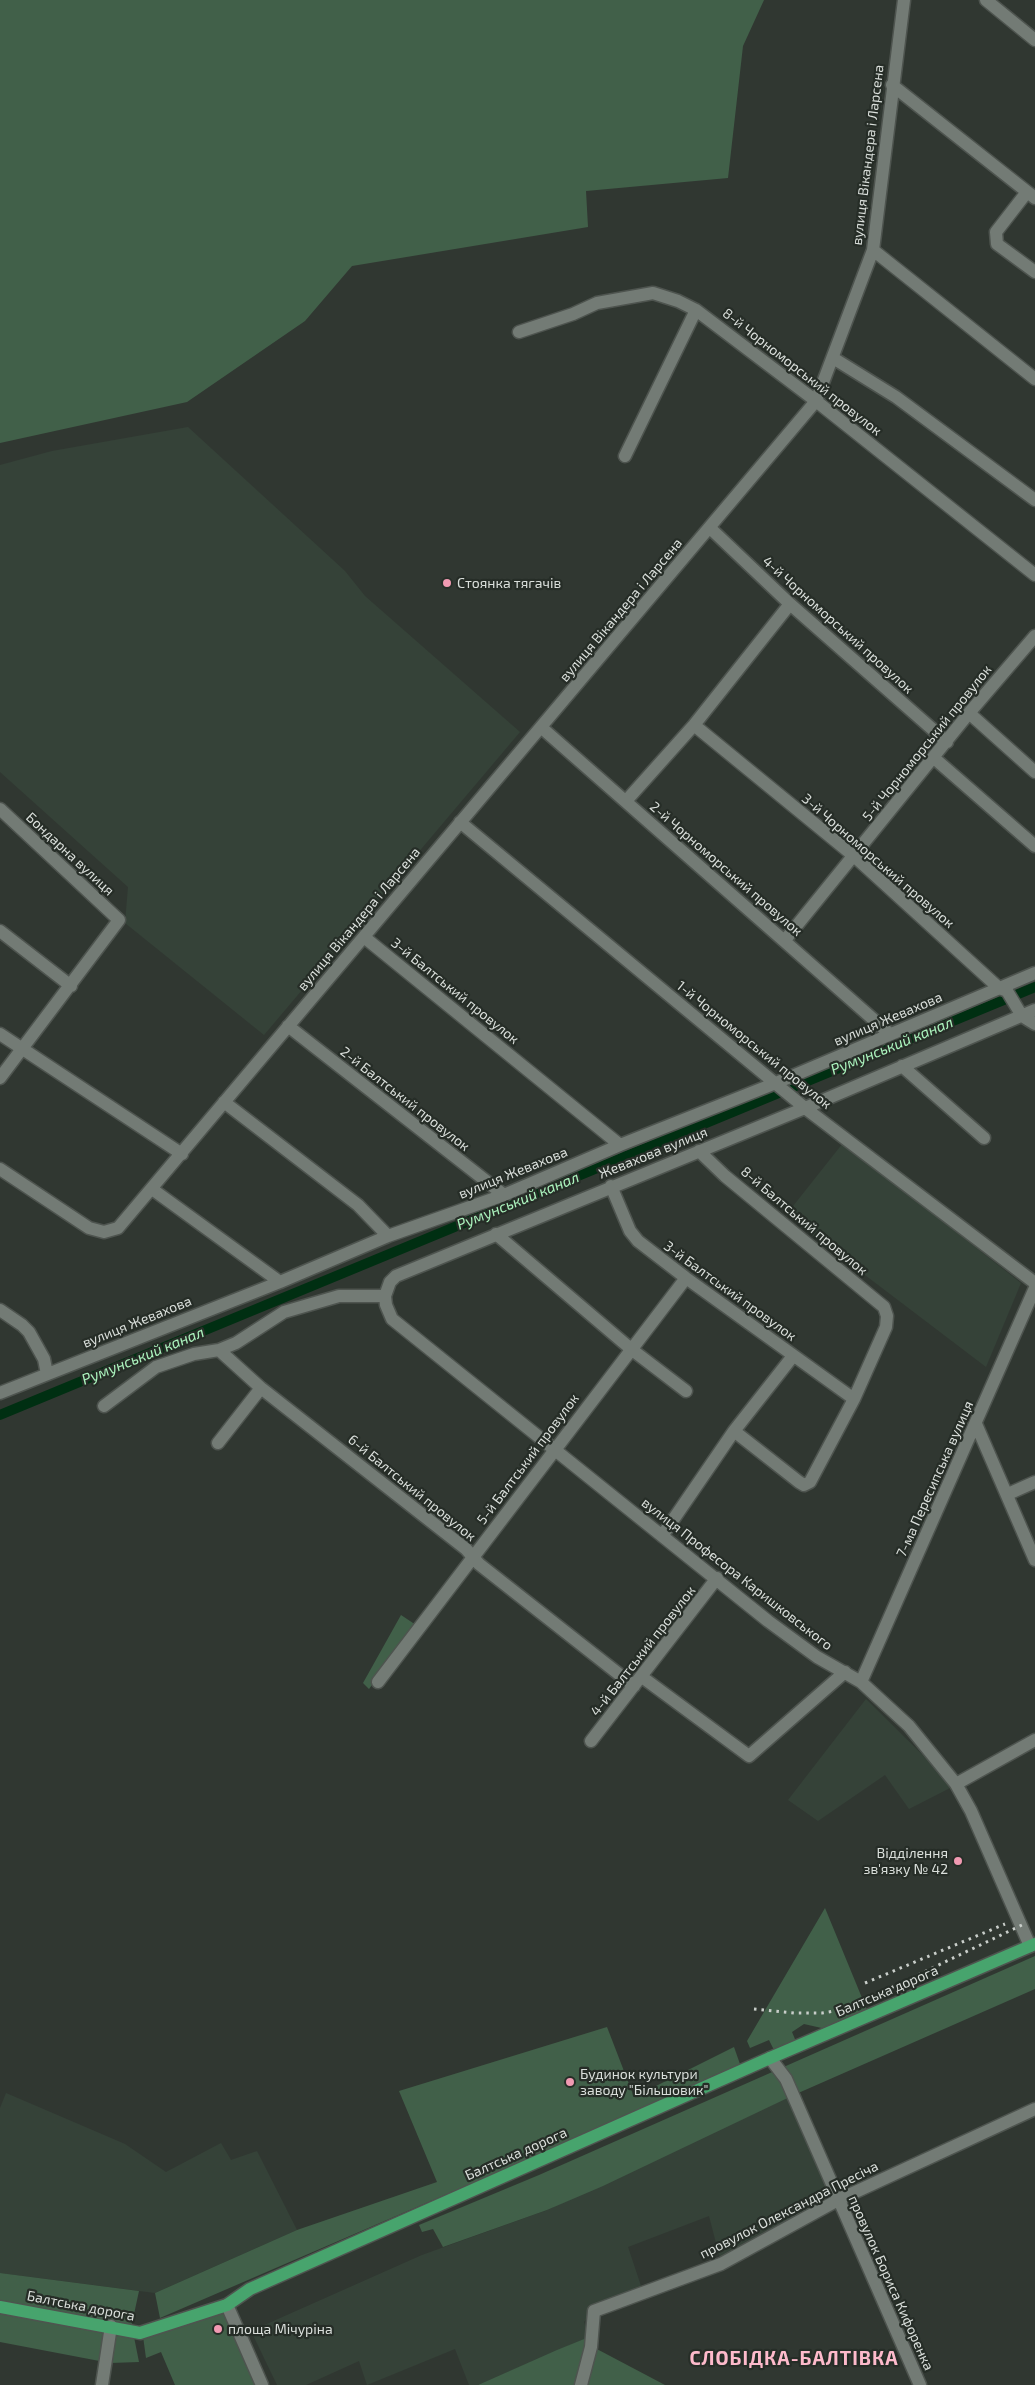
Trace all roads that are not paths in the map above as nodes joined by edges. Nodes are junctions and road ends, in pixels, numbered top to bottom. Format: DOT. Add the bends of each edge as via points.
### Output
graph roads {
  1 [pos="904,0"];
  2 [pos="986,0"];
  3 [pos="1035,40"];
  4 [pos="892,85"];
  5 [pos="1031,195"];
  6 [pos="873,250"];
  7 [pos="1035,272"];
  8 [pos="696,310"];
  9 [pos="519,332"];
  10 [pos="833,358"];
  11 [pos="1035,379"];
  12 [pos="816,401"];
  13 [pos="625,456"];
  14 [pos="1035,500"];
  15 [pos="710,528"];
  16 [pos="1033,568"];
  17 [pos="790,604"];
  18 [pos="1035,636"];
  19 [pos="969,713"];
  20 [pos="694,725"];
  21 [pos="542,728"];
  22 [pos="946,742"];
  23 [pos="934,758"];
  24 [pos="1035,772"];
  25 [pos="626,801"];
  26 [pos="0,809"];
  27 [pos="460,822"];
  28 [pos="1035,846"];
  29 [pos="854,856"];
  30 [pos="0,931"];
  31 [pos="364,937"];
  32 [pos="786,940"];
  33 [pos="1035,973"];
  34 [pos="71,986"];
  35 [pos="1003,990"];
  36 [pos="1035,1010"];
  37 [pos="1021,1014"];
  38 [pos="1035,1024"];
  39 [pos="288,1026"];
  40 [pos="0,1034"];
  41 [pos="890,1034"];
  42 [pos="23,1049"];
  43 [pos="902,1066"];
  44 [pos="0,1078"];
  45 [pos="779,1085"];
  46 [pos="224,1102"];
  47 [pos="803,1106"];
  48 [pos="984,1138"];
  49 [pos="620,1145"];
  50 [pos="699,1151"];
  51 [pos="182,1154"];
  52 [pos="0,1169"];
  53 [pos="611,1186"];
  54 [pos="152,1189"];
  55 [pos="504,1195"];
  56 [pos="496,1234"];
  57 [pos="388,1236"];
  58 [pos="686,1278"];
  59 [pos="280,1282"];
  60 [pos="1035,1283"];
  61 [pos="1035,1288"];
  62 [pos="384,1296"];
  63 [pos="0,1310"];
  64 [pos="631,1349"];
  65 [pos="218,1350"];
  66 [pos="793,1356"];
  67 [pos="47,1374"];
  68 [pos="261,1388"];
  69 [pos="686,1391"];
  70 [pos="0,1393"];
  71 [pos="854,1400"];
  72 [pos="104,1406"];
  73 [pos="976,1424"];
  74 [pos="734,1431"];
  75 [pos="218,1444"];
  76 [pos="554,1450"];
  77 [pos="1035,1482"];
  78 [pos="1008,1494"];
  79 [pos="662,1536"];
  80 [pos="472,1557"];
  81 [pos="1035,1560"];
  82 [pos="718,1578"];
  83 [pos="845,1672"];
  84 [pos="378,1682"];
  85 [pos="638,1682"];
  86 [pos="861,1682"];
  87 [pos="1035,1740"];
  88 [pos="592,1741"];
  89 [pos="956,1784"];
  90 [pos="1032,1945"];
  91 [pos="770,2058"];
  92 [pos="1035,2109"];
  93 [pos="838,2200"];
  94 [pos="227,2305"];
  95 [pos="0,2307"];
  96 [pos="112,2326"];
  97 [pos="102,2385"];
  98 [pos="262,2385"];
  99 [pos="581,2385"];
  100 [pos="920,2385"];
  1 -- 4 [label="street, вулиця Вікандера і Ларсена"];
  2 -- 3 [label="street"];
  4 -- 5 [label="street"];
  4 -- 6 [label="street, вулиця Вікандера і Ларсена"];
  5 -- 7 [label="street" via="996,232 997,244"];
  6 -- 10 [label="street, вулиця Вікандера і Ларсена"];
  6 -- 11 [label="street"];
  8 -- 9 [label="street, 8-й Чорноморський провулок" via="653,293 597,303"];
  8 -- 12 [label="street, 8-й Чорноморський провулок"];
  8 -- 13 [label="street"];
  10 -- 12 [label="street, вулиця Вікандера і Ларсена"];
  10 -- 14 [label="street" via="896,396"];
  12 -- 15 [label="street, вулиця Вікандера і Ларсена"];
  12 -- 16 [label="street, 8-й Чорноморський провулок"];
  15 -- 17 [label="street, 4-й Чорноморський провулок"];
  15 -- 21 [label="street, вулиця Вікандера і Ларсена"];
  17 -- 20 [label="street"];
  17 -- 22 [label="street, 4-й Чорноморський провулок"];
  18 -- 19 [label="street, 5-й Чорноморський провулок"];
  19 -- 22 [label="street, 5-й Чорноморський провулок"];
  19 -- 24 [label="street"];
  20 -- 25 [label="street"];
  20 -- 29 [label="street, 3-й Чорноморський провулок"];
  21 -- 25 [label="street, 2-й Чорноморський провулок"];
  21 -- 27 [label="street, вулиця Вікандера і Ларсена"];
  22 -- 23 [label="street, 5-й Чорноморський провулок"];
  23 -- 28 [label="street"];
  23 -- 29 [label="street, 5-й Чорноморський провулок"];
  25 -- 32 [label="street, 2-й Чорноморський провулок"];
  26 -- 34 [label="street, Бондарна вулиця" via="119,920"];
  27 -- 31 [label="street, вулиця Вікандера і Ларсена"];
  27 -- 45 [label="street, 1-й Чорноморський провулок"];
  29 -- 32 [label="street, 5-й Чорноморський провулок"];
  29 -- 35 [label="street, 3-й Чорноморський провулок"];
  30 -- 34 [label="street"];
  31 -- 39 [label="street, вулиця Вікандера і Ларсена"];
  31 -- 49 [label="street, 3-й Балтський провулок"];
  32 -- 41 [label="street, 2-й Чорноморський провулок"];
  33 -- 35 [label="street, вулиця Жевахова"];
  34 -- 42 [label="street"];
  35 -- 37 [label="street, 3-й Чорноморський провулок"];
  35 -- 41 [label="street, вулиця Жевахова"];
  36 -- 37 [label="street, Жевахова вулиця"];
  37 -- 38 [label="street, 3-й Чорноморський провулок"];
  37 -- 43 [label="street, Жевахова вулиця"];
  39 -- 46 [label="street, вулиця Вікандера і Ларсена"];
  39 -- 55 [label="street, 2-й Балтський провулок"];
  40 -- 42 [label="street"];
  41 -- 45 [label="street, вулиця Жевахова"];
  42 -- 44 [label="street"];
  42 -- 51 [label="street"];
  43 -- 47 [label="street, Жевахова вулиця"];
  43 -- 48 [label="street"];
  45 -- 47 [label="street, 1-й Чорноморський провулок"];
  45 -- 49 [label="street, вулиця Жевахова"];
  46 -- 51 [label="street, вулиця Вікандера і Ларсена"];
  46 -- 57 [label="street" via="358,1205"];
  47 -- 50 [label="street, Жевахова вулиця"];
  47 -- 60 [label="street, 1-й Чорноморський провулок"];
  49 -- 55 [label="street, вулиця Жевахова"];
  50 -- 53 [label="street, Жевахова вулиця"];
  50 -- 71 [label="street, 8-й Балтський провулок" via="884,1307 886,1327"];
  51 -- 54 [label="street, вулиця Вікандера і Ларсена"];
  52 -- 54 [label="street, вулиця Вікандера і Ларсена" via="89,1228 104,1232 118,1228"];
  53 -- 56 [label="street, Жевахова вулиця"];
  53 -- 58 [label="street, 3-й Балтський провулок" via="630,1231 638,1241"];
  54 -- 59 [label="street"];
  55 -- 57 [label="street, вулиця Жевахова"];
  56 -- 62 [label="street, Жевахова вулиця" via="396,1276"];
  56 -- 64 [label="street"];
  57 -- 59 [label="street, вулиця Жевахова"];
  58 -- 64 [label="street, 5-й Балтський провулок"];
  58 -- 66 [label="street, 3-й Балтський провулок"];
  59 -- 67 [label="street, вулиця Жевахова"];
  61 -- 73 [label="street, 7-ма Пересипська вулиця"];
  62 -- 65 [label="street" via="339,1296 284,1312 236,1343"];
  62 -- 76 [label="street, вулиця Професора Каришковського" via="392,1319"];
  63 -- 67 [label="street" via="29,1332 44,1360"];
  64 -- 69 [label="street"];
  64 -- 76 [label="street, 5-й Балтський провулок"];
  65 -- 68 [label="street, 6-й Балтський провулок"];
  65 -- 72 [label="street" via="156,1367"];
  66 -- 71 [label="street, 3-й Балтський провулок"];
  66 -- 74 [label="street"];
  67 -- 70 [label="street, вулиця Жевахова"];
  68 -- 75 [label="street"];
  68 -- 80 [label="street, 6-й Балтський провулок"];
  71 -- 74 [label="street" via="810,1482 804,1485"];
  73 -- 78 [label="street"];
  73 -- 86 [label="street, 7-ма Пересипська вулиця"];
  74 -- 79 [label="street"];
  76 -- 79 [label="street, вулиця Професора Каришковського"];
  76 -- 80 [label="street, 5-й Балтський провулок"];
  77 -- 78 [label="street"];
  78 -- 81 [label="street"];
  79 -- 82 [label="street, вулиця Професора Каришковського"];
  80 -- 84 [label="street, 5-й Балтський провулок"];
  80 -- 85 [label="street, 6-й Балтський провулок"];
  82 -- 83 [label="street, вулиця Професора Каришковського" via="804,1649"];
  82 -- 85 [label="street, 4-й Балтський провулок"];
  83 -- 85 [label="street, 6-й Балтський провулок" via="749,1756"];
  83 -- 86 [label="street, вулиця Професора Каришковського"];
  85 -- 88 [label="street, 4-й Балтський провулок"];
  86 -- 89 [label="street, вулиця Професора Каришковського" via="909,1726"];
  87 -- 89 [label="street"];
  89 -- 90 [label="street, вулиця Професора Каришковського"];
  90 -- 91 [label="main road, Балтська дорога"];
  91 -- 93 [label="street, провулок Бориса Кифоренка" via="786,2079"];
  91 -- 94 [label="main road, Балтська дорога" via="250,2289"];
  92 -- 93 [label="street, провулок Олександра Пресіча"];
  93 -- 99 [label="street, провулок Олександра Пресіча" via="721,2264 594,2311 591,2348"];
  93 -- 100 [label="street, провулок Бориса Кифоренка"];
  94 -- 96 [label="main road, Балтська дорога" via="140,2332"];
  94 -- 98 [label="street"];
  95 -- 96 [label="main road, Балтська дорога"];
  96 -- 97 [label="street"];
}
